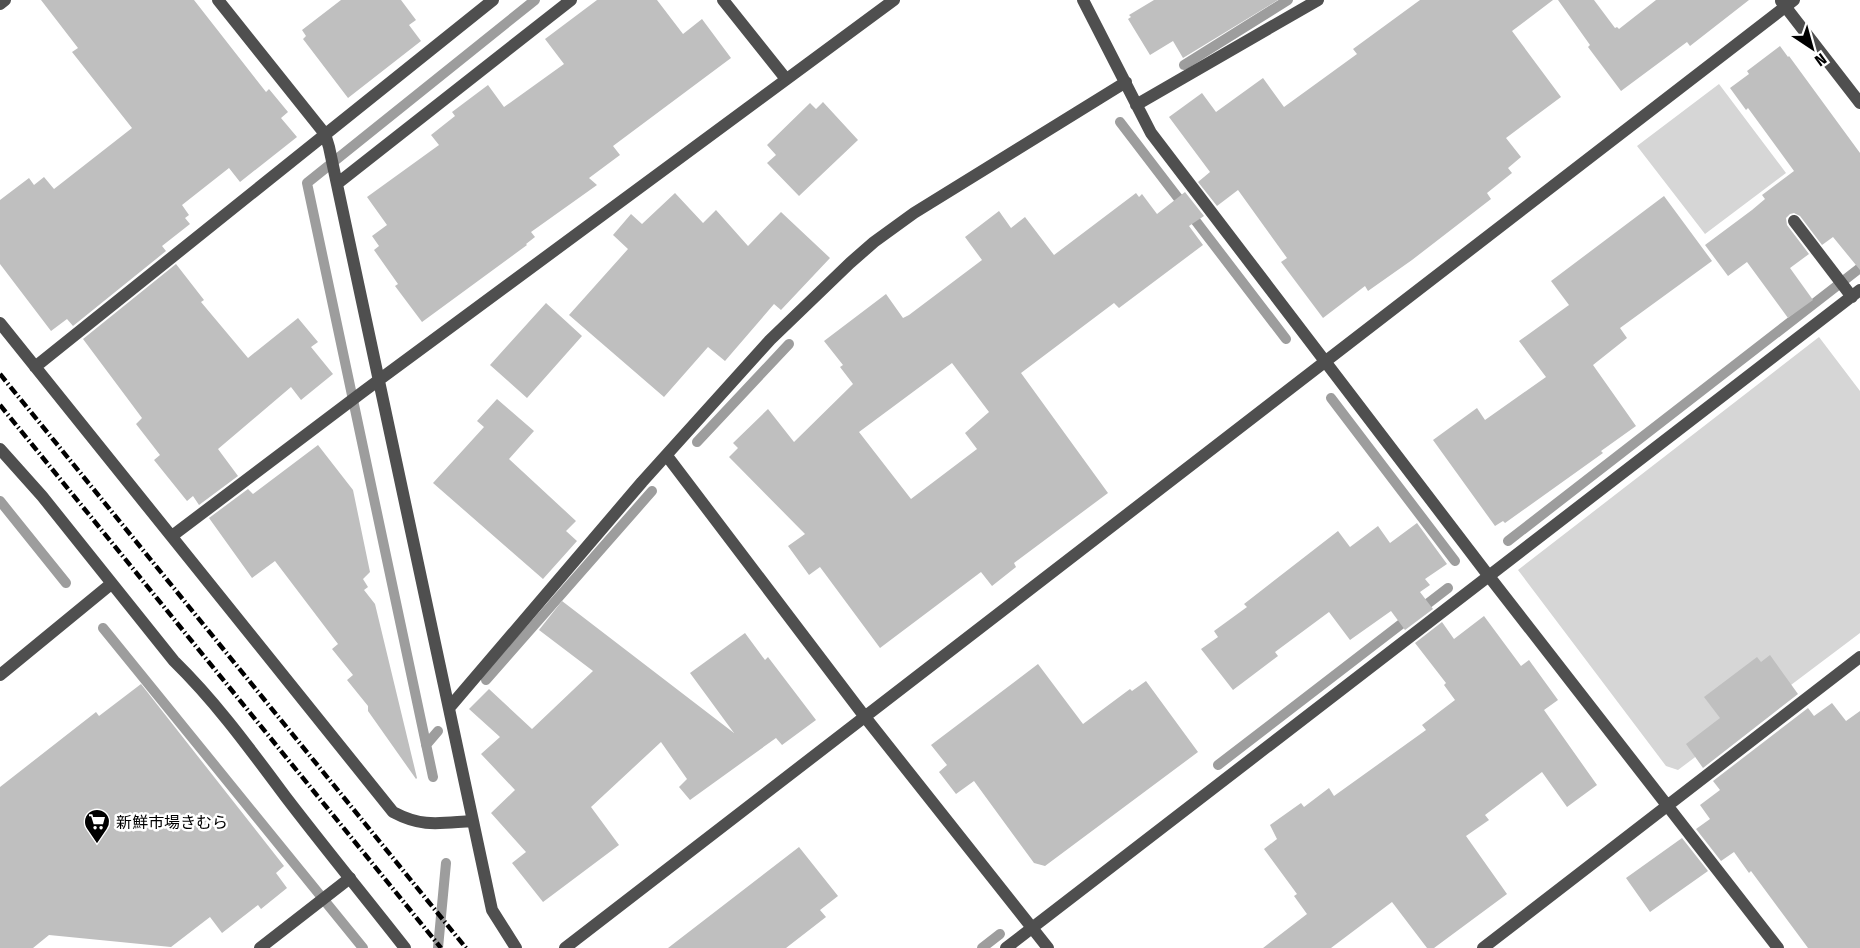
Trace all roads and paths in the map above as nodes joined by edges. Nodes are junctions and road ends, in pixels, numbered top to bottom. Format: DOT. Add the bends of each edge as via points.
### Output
graph roads {
  1 [pos="5,0"];
  2 [pos="218,0"];
  3 [pos="493,0"];
  4 [pos="570,0"];
  5 [pos="723,0"];
  6 [pos="894,0"];
  7 [pos="1083,0"];
  8 [pos="1318,0"];
  9 [pos="1787,2"];
  10 [pos="0,4"];
  11 [pos="786,79"];
  12 [pos="1126,82"];
  13 [pos="1860,103"];
  14 [pos="1137,105"];
  15 [pos="325,134"];
  16 [pos="337,179"];
  17 [pos="1794,221"];
  18 [pos="1849,289"];
  19 [pos="0,323"];
  20 [pos="1326,363"];
  21 [pos="35,367"];
  22 [pos="380,380"];
  23 [pos="0,449"];
  24 [pos="667,456"];
  25 [pos="172,536"];
  26 [pos="1488,575"];
  27 [pos="111,584"];
  28 [pos="1860,657"];
  29 [pos="0,675"];
  30 [pos="449,708"];
  31 [pos="865,717"];
  32 [pos="1668,807"];
  33 [pos="472,821"];
  34 [pos="350,878"];
  35 [pos="1032,927"];
  36 [pos="260,948"];
  37 [pos="405,948"];
  38 [pos="516,948"];
  39 [pos="565,948"];
  40 [pos="1006,948"];
  41 [pos="1048,948"];
  42 [pos="1483,948"];
  43 [pos="1778,948"];
  1 -- 10 [label="street"];
  2 -- 15 [label="street"];
  3 -- 15 [label="street"];
  4 -- 16 [label="street"];
  5 -- 11 [label="street"];
  6 -- 11 [label="street"];
  7 -- 12 [label="street"];
  8 -- 14 [label="street"];
  9 -- 13 [label="street"];
  9 -- 20 [label="street"];
  11 -- 22 [label="street"];
  12 -- 14 [label="street"];
  12 -- 24 [label="street" via="914,213 874,242 770,340"];
  14 -- 20 [label="street" via="1151,134"];
  15 -- 16 [label="street"];
  15 -- 21 [label="street"];
  16 -- 22 [label="street"];
  17 -- 18 [label="street"];
  18 -- 26 [label="street"];
  19 -- 21 [label="street"];
  20 -- 26 [label="street"];
  20 -- 31 [label="street"];
  21 -- 25 [label="street"];
  22 -- 25 [label="street"];
  22 -- 30 [label="street"];
  23 -- 27 [label="street"];
  24 -- 30 [label="street"];
  24 -- 31 [label="street"];
  25 -- 33 [label="street" via="393,812 426,824"];
  26 -- 32 [label="street"];
  26 -- 35 [label="street"];
  27 -- 29 [label="street"];
  27 -- 34 [label="street" via="258,758"];
  28 -- 32 [label="street"];
  30 -- 33 [label="street"];
  31 -- 35 [label="street"];
  31 -- 39 [label="street"];
  32 -- 42 [label="street"];
  32 -- 43 [label="street"];
  33 -- 38 [label="street" via="492,910"];
  34 -- 36 [label="street"];
  34 -- 37 [label="street"];
  35 -- 40 [label="street"];
  35 -- 41 [label="street"];
}
